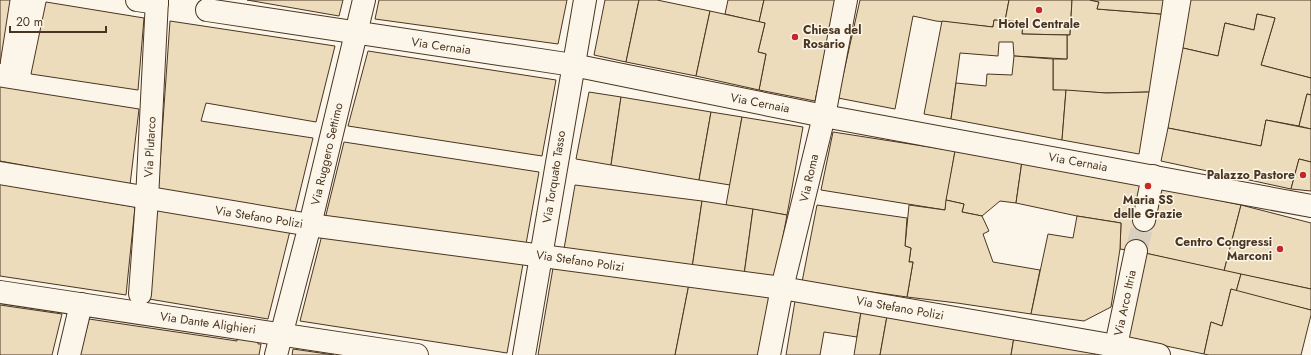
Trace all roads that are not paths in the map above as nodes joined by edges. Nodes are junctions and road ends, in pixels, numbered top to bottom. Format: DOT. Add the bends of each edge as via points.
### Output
graph roads {
  1 [pos="364,0"];
  2 [pos="585,0"];
  3 [pos="846,0"];
  4 [pos="150,1"];
  5 [pos="206,10"];
  6 [pos="356,33"];
  7 [pos="573,65"];
  8 [pos="824,116"];
  9 [pos="0,173"];
  10 [pos="1153,176"];
  11 [pos="147,199"];
  12 [pos="1311,206"];
  13 [pos="1144,220"];
  14 [pos="310,225"];
  15 [pos="1136,251"];
  16 [pos="541,256"];
  17 [pos="782,288"];
  18 [pos="0,292"];
  19 [pos="140,294"];
  20 [pos="81,304"];
  21 [pos="282,334"];
  22 [pos="1115,350"];
  23 [pos="69,355"];
  24 [pos="276,355"];
  25 [pos="417,355"];
  26 [pos="524,355"];
  27 [pos="769,355"];
  28 [pos="1159,355"];
  1 -- 6 [label="street, Via Ruggero Settimo"];
  2 -- 7 [label="street, Via Torquato Tasso"];
  3 -- 8 [label="street, Via Roma"];
  4 -- 11 [label="street, Via Plutarco"];
  5 -- 6 [label="street, Via Cernaia"];
  6 -- 7 [label="street, Via Cernaia"];
  6 -- 14 [label="street, Via Ruggero Settimo"];
  7 -- 8 [label="street, Via Cernaia"];
  7 -- 16 [label="street, Via Torquato Tasso"];
  8 -- 10 [label="street, Via Cernaia"];
  8 -- 17 [label="street, Via Roma"];
  9 -- 11 [label="street, Via Stefano Polizi"];
  10 -- 12 [label="street, Via Cernaia"];
  10 -- 13 [label="street"];
  11 -- 14 [label="street, Via Stefano Polizi"];
  11 -- 19 [label="street, Via Plutarco"];
  14 -- 16 [label="street, Via Stefano Polizi"];
  14 -- 21 [label="street, Via Ruggero Settimo"];
  15 -- 22 [label="street, Via Arco Itria"];
  16 -- 17 [label="street, Via Stefano Polizi"];
  16 -- 26 [label="street, Via Torquato Tasso"];
  17 -- 22 [label="street, Via Stefano Polizi"];
  17 -- 27 [label="street, Via Roma"];
  18 -- 20 [label="street, Via Dante Alighieri"];
  20 -- 21 [label="street, Via Dante Alighieri"];
  20 -- 23 [label="street"];
  21 -- 24 [label="street, Via Ruggero Settimo"];
  21 -- 25 [label="street, Via Dante Alighieri"];
  22 -- 28 [label="street, Via Stefano Polizi"];
}
